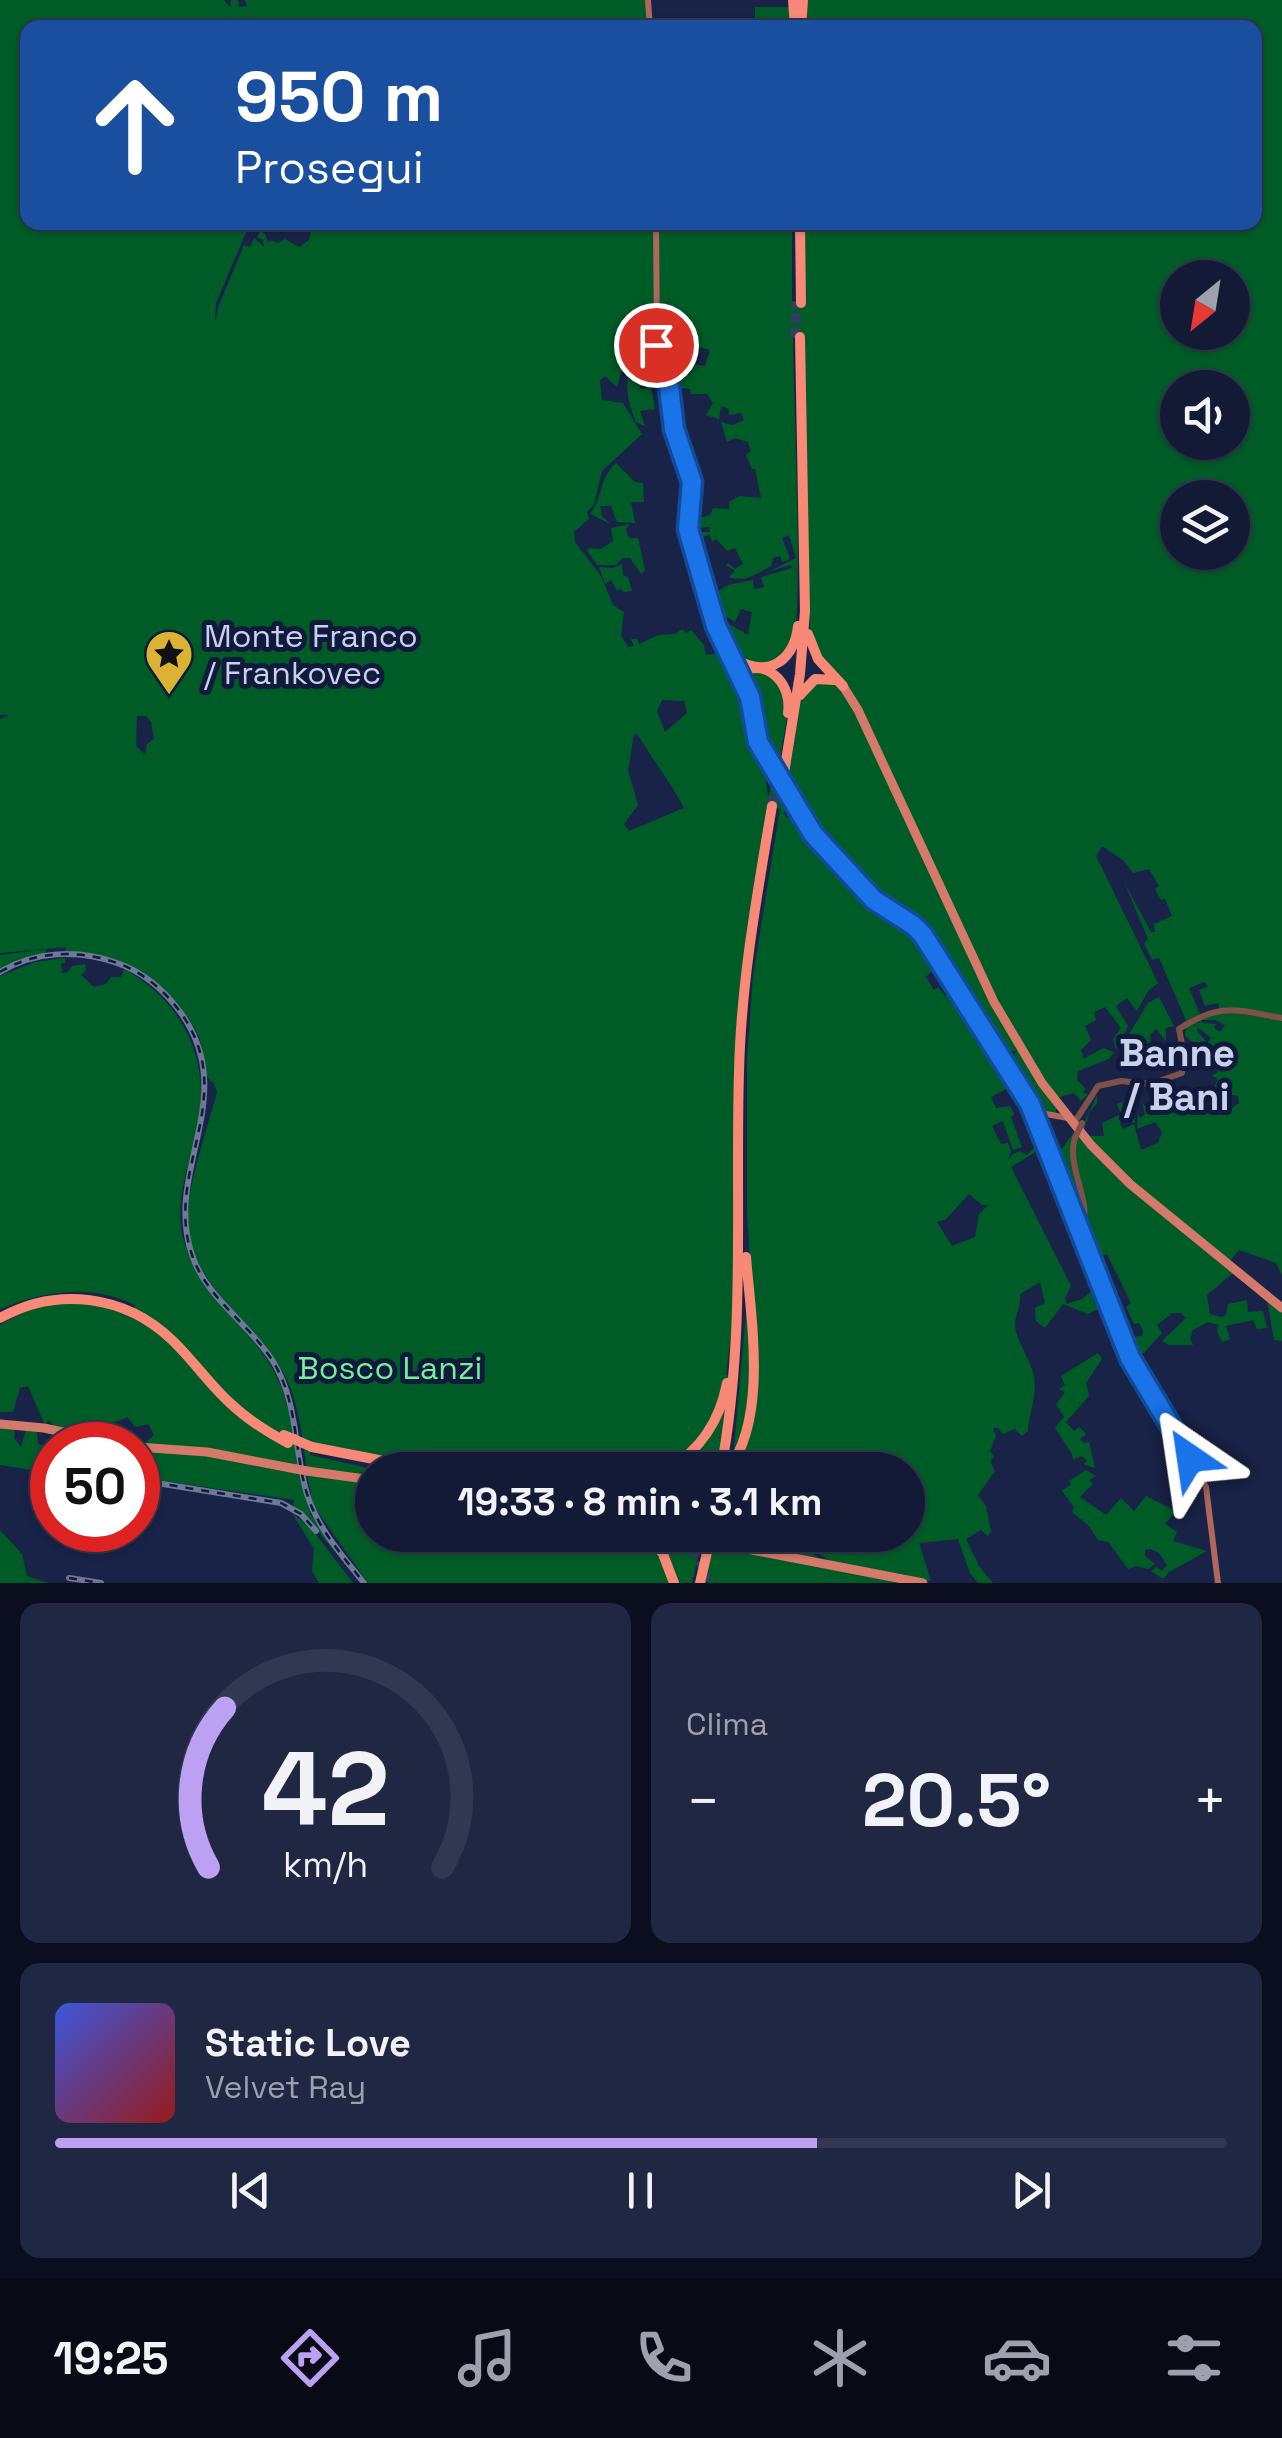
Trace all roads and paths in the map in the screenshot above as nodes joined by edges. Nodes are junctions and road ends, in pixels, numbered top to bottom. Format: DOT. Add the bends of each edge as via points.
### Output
graph roads {
  1 [pos="656,230"];
  2 [pos="798,230"];
  3 [pos="798,302"];
  4 [pos="800,555"];
  5 [pos="806,570"];
  6 [pos="730,655"];
  7 [pos="744,670"];
  8 [pos="843,686"];
  9 [pos="788,740"];
  10 [pos="782,772"];
  11 [pos="1282,1018"];
  12 [pos="1034,1112"];
  13 [pos="1074,1122"];
  14 [pos="1080,1229"];
  15 [pos="745,1242"];
  16 [pos="1282,1308"];
  17 [pos="133,1310"];
  18 [pos="0,1316"];
  19 [pos="733,1379"];
  20 [pos="0,1424"];
  21 [pos="30,1427"];
  22 [pos="160,1449"];
  23 [pos="691,1452"];
  24 [pos="727,1452"];
  25 [pos="737,1452"];
  26 [pos="355,1459"];
  27 [pos="355,1478"];
  28 [pos="661,1552"];
  29 [pos="704,1552"];
  30 [pos="762,1552"];
  31 [pos="674,1583"];
  32 [pos="702,1583"];
  33 [pos="924,1583"];
  34 [pos="1218,1583"];
  1 -- 6 [label="main road" via="656,345 692,482 688,529"];
  2 -- 3 [label="highway"];
  4 -- 5 [label="highway" via="798,338"];
  4 -- 7 [label="highway" via="796,643 779,663"];
  4 -- 9 [label="highway"];
  5 -- 8 [label="highway" via="809,639"];
  5 -- 9 [label="highway" via="804,642"];
  6 -- 7 [label="highway"];
  7 -- 9 [label="highway" via="777,677 788,691"];
  7 -- 12 [label="main road" via="758,742 800,816 874,900 923,935"];
  8 -- 9 [label="highway" via="824,677 807,684"];
  8 -- 13 [label="main road" via="1005,1024"];
  9 -- 10 [label="highway"];
  11 -- 13 [label="street" via="1216,1010 1179,1028 1181,1074 1153,1084 1121,1080 1098,1086"];
  12 -- 13 [label="main road"];
  12 -- 14 [label="main road"];
  13 -- 14 [label="street, bridge" via="1072,1164 1086,1215"];
  13 -- 16 [label="main road" via="1130,1184"];
  14 -- 34 [label="main road" via="1138,1374 1206,1488"];
  15 -- 19 [label="highway"];
  15 -- 19 [label="highway" via="748,998 774,807 742,1017"];
  15 -- 25 [label="highway" via="752,1396"];
  17 -- 18 [label="highway" via="93,1300 43,1302"];
  17 -- 18 [label="highway" via="97,1295 67,1293 35,1298"];
  17 -- 26 [label="highway, bridge" via="286,1439"];
  19 -- 23 [label="highway" via="711,1428"];
  19 -- 24 [label="highway"];
  20 -- 21 [label="main road"];
  22 -- 27 [label="main road"];
  28 -- 31 [label="highway"];
  29 -- 32 [label="highway"];
  30 -- 33 [label="main road, bridge"];
}
